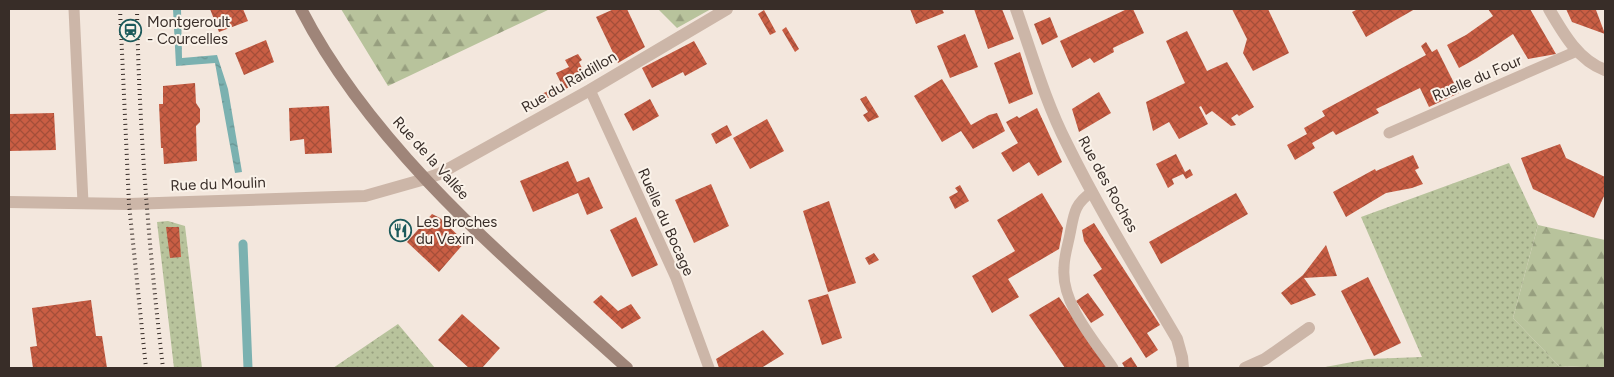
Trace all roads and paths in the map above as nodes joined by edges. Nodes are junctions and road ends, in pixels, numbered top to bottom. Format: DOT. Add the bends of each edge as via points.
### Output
graph roads {
  1 [pos="74,9"];
  2 [pos="301,9"];
  3 [pos="727,9"];
  4 [pos="1016,9"];
  5 [pos="1549,9"];
  6 [pos="1577,51"];
  7 [pos="1605,70"];
  8 [pos="590,90"];
  9 [pos="1389,133"];
  10 [pos="425,179"];
  11 [pos="1092,192"];
  12 [pos="9,202"];
  13 [pos="83,203"];
  14 [pos="1309,328"];
  15 [pos="627,368"];
  16 [pos="709,368"];
  17 [pos="1113,368"];
  18 [pos="1183,368"];
  19 [pos="1244,368"];
  1 -- 13 [label="lane"];
  2 -- 10 [label="main road, Rue de la Vallée" via="352,89"];
  3 -- 8 [label="street, Rue du Raidillon"];
  4 -- 11 [label="street, Rue des Roches" via="1055,119"];
  5 -- 6 [label="street"];
  6 -- 7 [label="street" via="1588,62"];
  6 -- 9 [label="lane, Ruelle du Four"];
  8 -- 10 [label="street, Rue du Raidillon"];
  8 -- 16 [label="lane, Ruelle du Bocage" via="676,278"];
  10 -- 13 [label="street, Rue du Moulin" via="365,196"];
  10 -- 15 [label="main road, Rue de la Vallée" via="465,220"];
  11 -- 17 [label="lane" via="1078,204 1074,214 1064,280 1071,305"];
  11 -- 18 [label="street, Rue des Roches" via="1177,339"];
  12 -- 13 [label="street, Rue du Moulin"];
  14 -- 19 [label="street" via="1265,359"];
}
